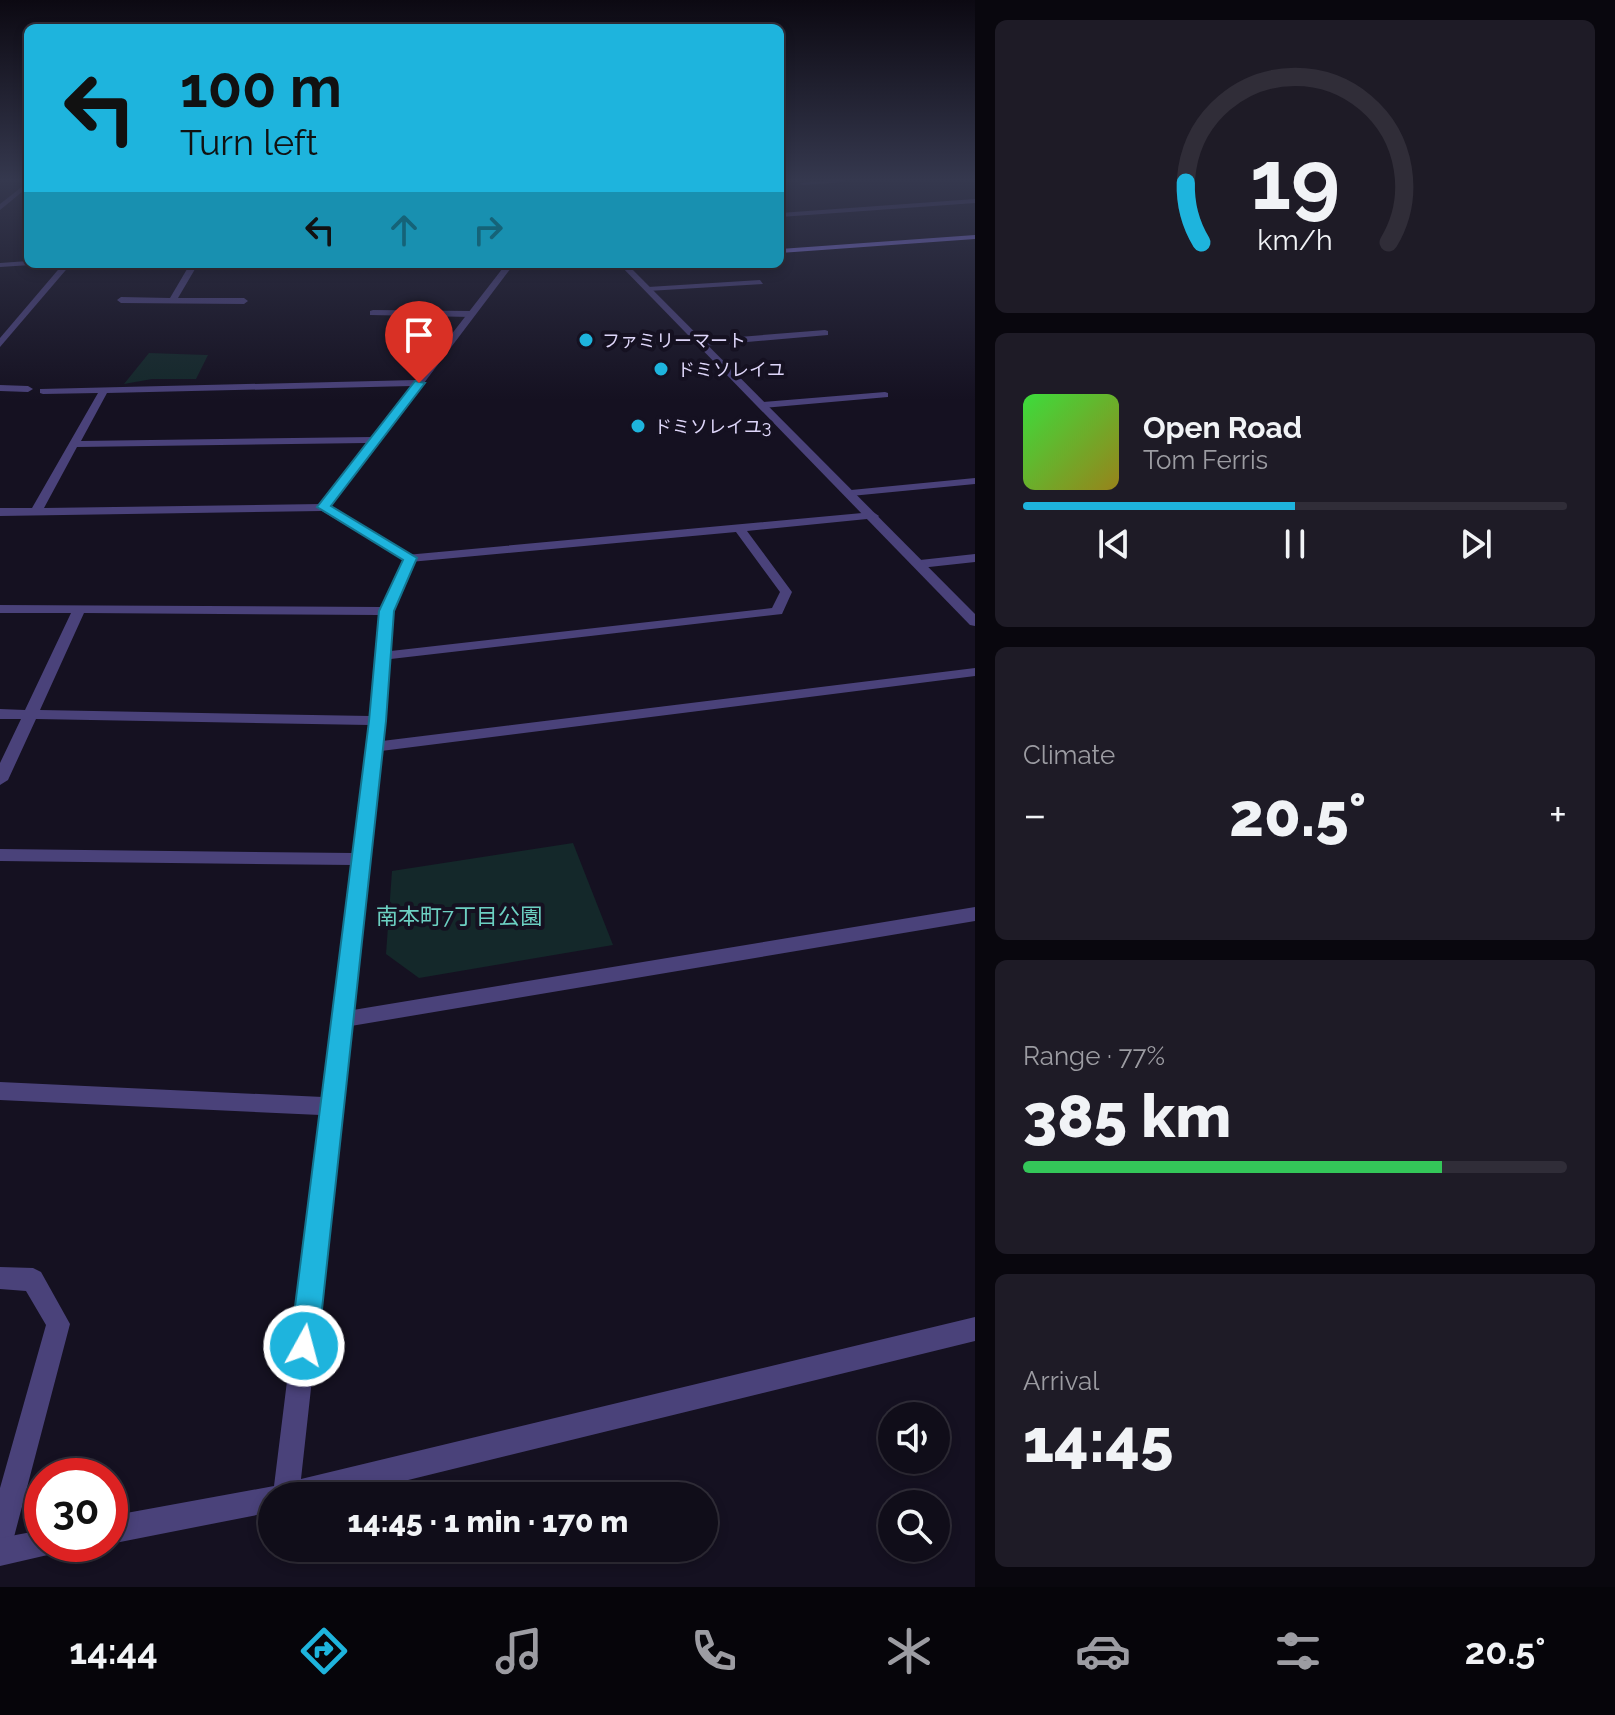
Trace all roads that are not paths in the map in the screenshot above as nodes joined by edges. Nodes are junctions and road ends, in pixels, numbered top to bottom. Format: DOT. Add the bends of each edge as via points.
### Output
graph roads {
  1 [pos="24,263"];
  2 [pos="0,265"];
  3 [pos="64,268"];
  4 [pos="192,268"];
  5 [pos="507,268"];
  6 [pos="627,268"];
  7 [pos="760,282"];
  8 [pos="648,289"];
  9 [pos="121,300"];
  10 [pos="173,300"];
  11 [pos="244,301"];
  12 [pos="373,313"];
  13 [pos="471,314"];
  14 [pos="825,333"];
  15 [pos="702,343"];
  16 [pos="0,344"];
  17 [pos="419,383"];
  18 [pos="0,388"];
  19 [pos="28,389"];
  20 [pos="104,390"];
  21 [pos="43,391"];
  22 [pos="885,395"];
  23 [pos="763,405"];
  24 [pos="376,440"];
  25 [pos="74,444"];
  26 [pos="975,481"];
  27 [pos="851,493"];
  28 [pos="324,507"];
  29 [pos="0,512"];
  30 [pos="36,512"];
  31 [pos="873,516"];
  32 [pos="739,528"];
  33 [pos="410,558"];
  34 [pos="975,558"];
  35 [pos="920,564"];
  36 [pos="0,609"];
  37 [pos="79,610"];
  38 [pos="386,611"];
  39 [pos="975,622"];
  40 [pos="382,656"];
  41 [pos="975,672"];
  42 [pos="0,714"];
  43 [pos="31,714"];
  44 [pos="377,721"];
  45 [pos="374,747"];
  46 [pos="0,780"];
  47 [pos="0,855"];
  48 [pos="361,859"];
  49 [pos="975,914"];
  50 [pos="342,1020"];
  51 [pos="0,1091"];
  52 [pos="332,1106"];
  53 [pos="0,1278"];
  54 [pos="975,1329"];
  55 [pos="289,1482"];
  56 [pos="345,1482"];
  57 [pos="258,1502"];
  58 [pos="128,1527"];
  59 [pos="0,1537"];
  60 [pos="24,1547"];
  61 [pos="0,1552"];
  1 -- 2 [label="street"];
  3 -- 16 [label="street"];
  4 -- 10 [label="street"];
  5 -- 13 [label="street"];
  6 -- 8 [label="street"];
  7 -- 8 [label="street"];
  8 -- 15 [label="street"];
  9 -- 10 [label="street"];
  10 -- 11 [label="street"];
  12 -- 13 [label="street"];
  13 -- 17 [label="street"];
  14 -- 15 [label="street"];
  15 -- 23 [label="street"];
  17 -- 20 [label="street"];
  17 -- 24 [label="street"];
  18 -- 19 [label="street"];
  20 -- 21 [label="street"];
  20 -- 25 [label="street"];
  22 -- 23 [label="street"];
  23 -- 27 [label="street"];
  24 -- 25 [label="street"];
  24 -- 28 [label="street"];
  25 -- 30 [label="street"];
  26 -- 27 [label="street"];
  27 -- 31 [label="street"];
  28 -- 30 [label="street"];
  28 -- 33 [label="street"];
  29 -- 30 [label="street"];
  31 -- 32 [label="street"];
  31 -- 35 [label="street"];
  32 -- 33 [label="street"];
  32 -- 40 [label="street" via="786,592 777,611"];
  33 -- 38 [label="street"];
  34 -- 35 [label="street"];
  35 -- 39 [label="street"];
  36 -- 37 [label="street"];
  37 -- 38 [label="street"];
  37 -- 43 [label="street"];
  38 -- 40 [label="street"];
  40 -- 44 [label="street"];
  41 -- 45 [label="street"];
  42 -- 43 [label="street"];
  43 -- 44 [label="street"];
  43 -- 46 [label="street"];
  44 -- 45 [label="street"];
  45 -- 48 [label="street"];
  47 -- 48 [label="street"];
  48 -- 50 [label="street"];
  49 -- 50 [label="street"];
  50 -- 52 [label="street"];
  51 -- 52 [label="street"];
  52 -- 55 [label="street"];
  53 -- 59 [label="street" via="33,1280 58,1324"];
  54 -- 56 [label="street"];
  57 -- 58 [label="street"];
  60 -- 61 [label="street"];
}
